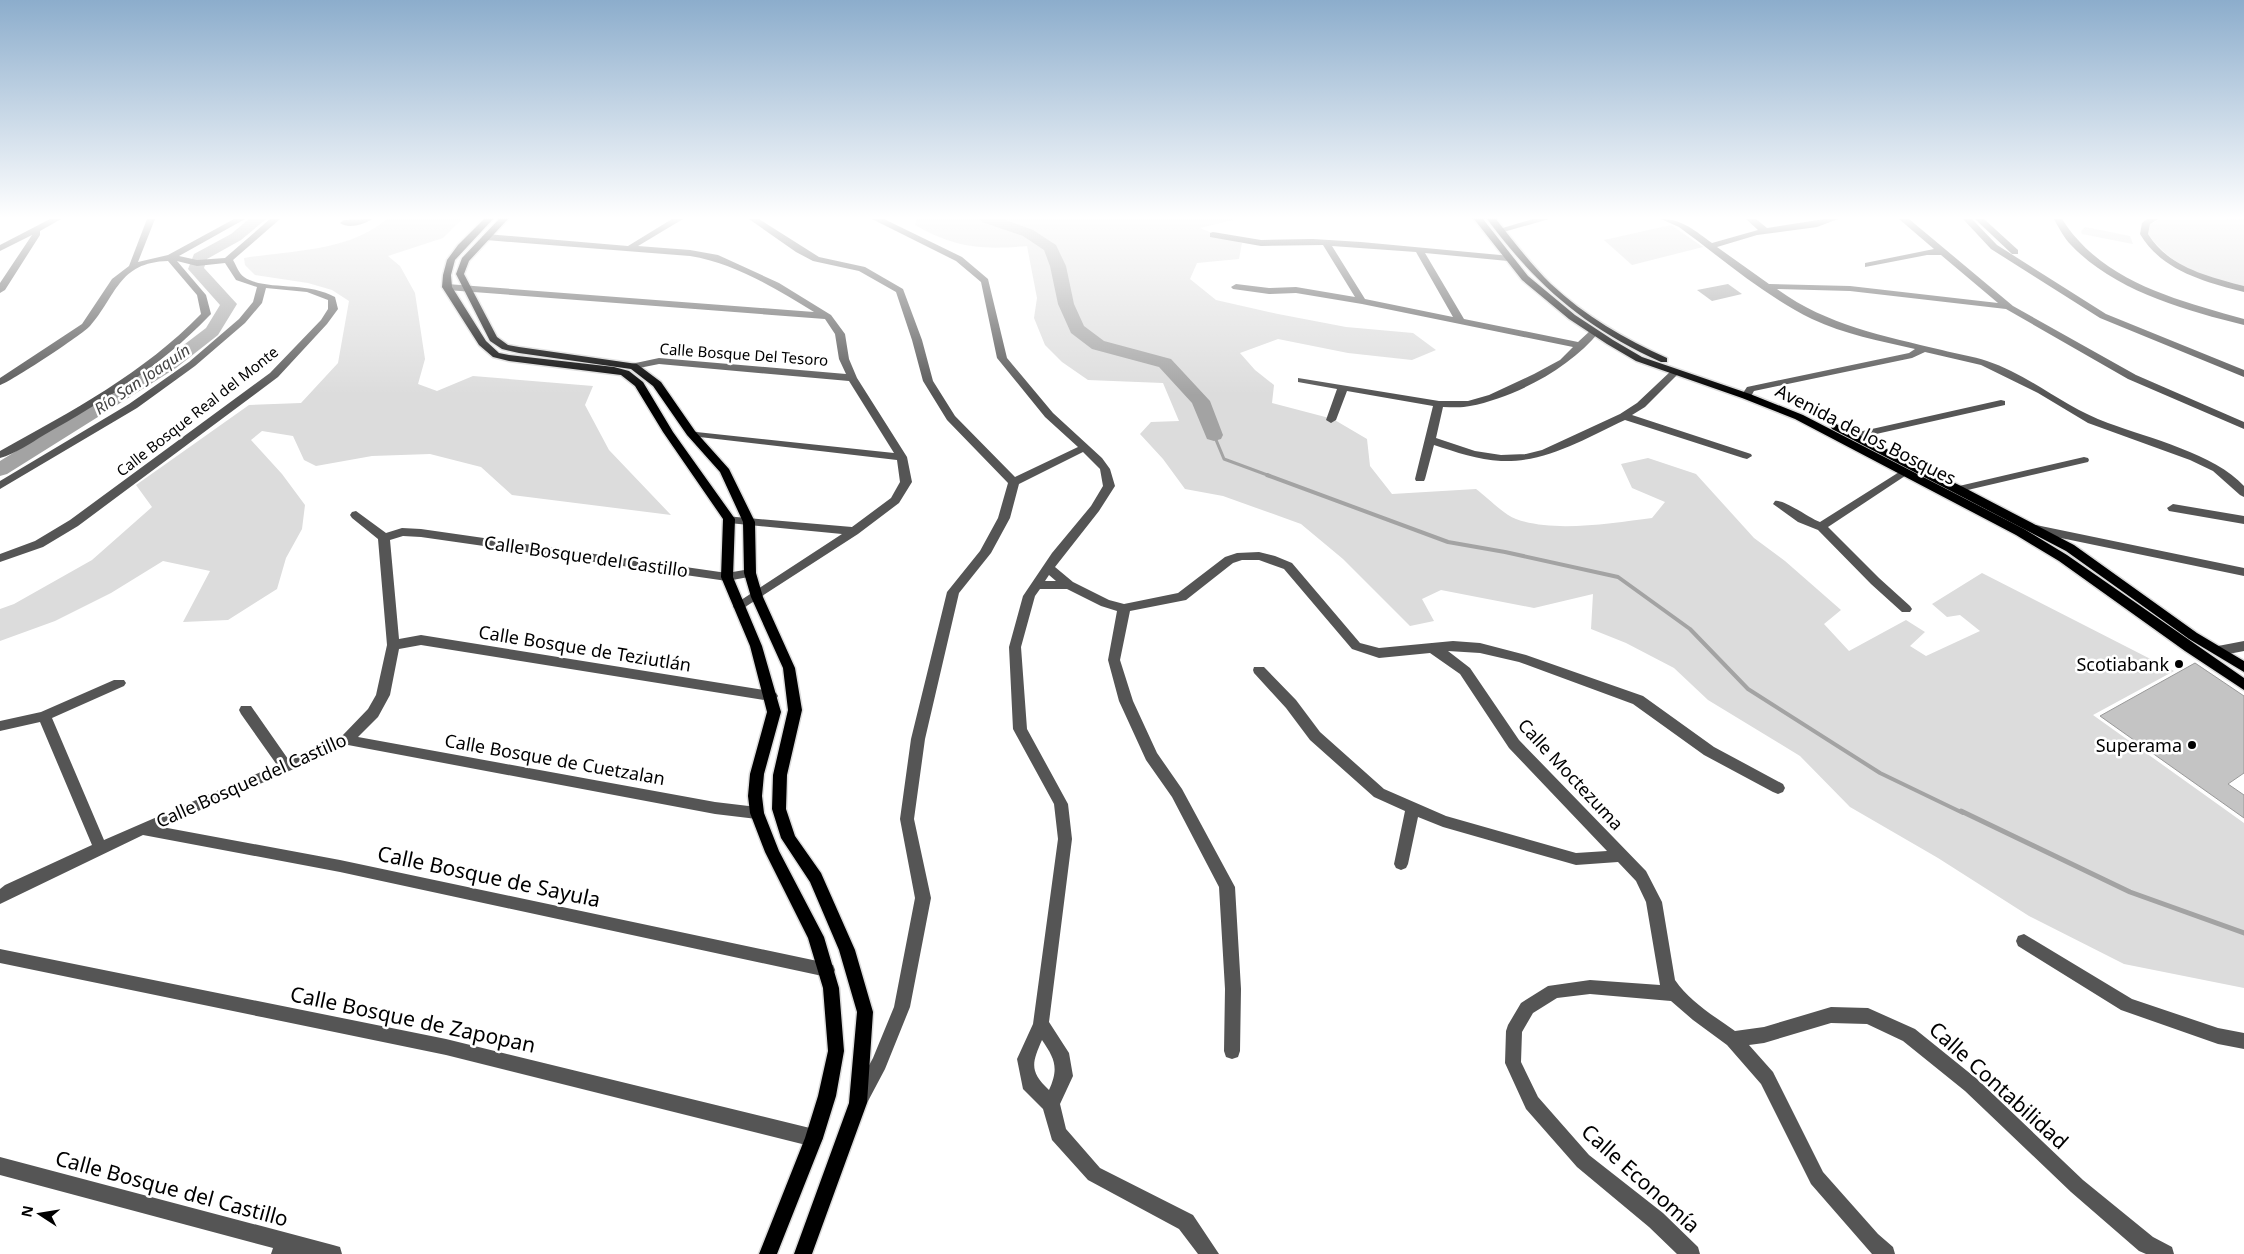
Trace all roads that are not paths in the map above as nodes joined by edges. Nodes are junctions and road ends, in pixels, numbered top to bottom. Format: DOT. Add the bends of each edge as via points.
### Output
graph roads {
  1 [pos="8,278"];
  2 [pos="121,278"];
  3 [pos="186,278"];
  4 [pos="239,278"];
  5 [pos="447,278"];
  6 [pos="462,278"];
  7 [pos="760,278"];
  8 [pos="879,278"];
  9 [pos="980,278"];
  10 [pos="1348,278"];
  11 [pos="1435,278"];
  12 [pos="1525,278"];
  13 [pos="1540,278"];
  14 [pos="1754,278"];
  15 [pos="1975,278"];
  16 [pos="2042,278"];
  17 [pos="2052,278"];
  18 [pos="2123,278"];
  19 [pos="2204,278"];
  20 [pos="262,285"];
  21 [pos="447,287"];
  22 [pos="1236,287"];
  23 [pos="1767,287"];
  24 [pos="466,288"];
  25 [pos="2244,289"];
  26 [pos="0,290"];
  27 [pos="1362,301"];
  28 [pos="2010,308"];
  29 [pos="828,317"];
  30 [pos="1460,320"];
  31 [pos="2244,322"];
  32 [pos="1594,332"];
  33 [pos="1580,345"];
  34 [pos="1921,350"];
  35 [pos="634,366"];
  36 [pos="2244,367"];
  37 [pos="1675,372"];
  38 [pos="2244,374"];
  39 [pos="852,378"];
  40 [pos="1302,380"];
  41 [pos="0,382"];
  42 [pos="1342,387"];
  43 [pos="1749,392"];
  44 [pos="2001,403"];
  45 [pos="1439,404"];
  46 [pos="1624,416"];
  47 [pos="1331,420"];
  48 [pos="2244,426"];
  49 [pos="691,433"];
  50 [pos="1854,436"];
  51 [pos="1430,440"];
  52 [pos="1084,448"];
  53 [pos="0,455"];
  54 [pos="1747,456"];
  55 [pos="902,458"];
  56 [pos="2084,460"];
  57 [pos="1904,472"];
  58 [pos="1420,479"];
  59 [pos="1014,482"];
  60 [pos="0,486"];
  61 [pos="1959,489"];
  62 [pos="2244,493"];
  63 [pos="1779,504"];
  64 [pos="2173,508"];
  65 [pos="356,515"];
  66 [pos="728,519"];
  67 [pos="2244,520"];
  68 [pos="748,522"];
  69 [pos="1822,527"];
  70 [pos="2036,529"];
  71 [pos="854,531"];
  72 [pos="384,538"];
  73 [pos="0,558"];
  74 [pos="1048,568"];
  75 [pos="2244,572"];
  76 [pos="750,573"];
  77 [pos="727,577"];
  78 [pos="1036,585"];
  79 [pos="1069,585"];
  80 [pos="757,597"];
  81 [pos="739,608"];
  82 [pos="1124,608"];
  83 [pos="1906,609"];
  84 [pos="2193,636"];
  85 [pos="393,644"];
  86 [pos="2244,646"];
  87 [pos="1431,648"];
  88 [pos="2218,652"];
  89 [pos="2244,667"];
  90 [pos="1259,670"];
  91 [pos="2244,676"];
  92 [pos="119,683"];
  93 [pos="2244,685"];
  94 [pos="771,696"];
  95 [pos="246,710"];
  96 [pos="44,716"];
  97 [pos="0,726"];
  98 [pos="347,740"];
  99 [pos="286,767"];
  100 [pos="1778,788"];
  101 [pos="1413,808"];
  102 [pos="757,813"];
  103 [pos="142,829"];
  104 [pos="100,848"];
  105 [pos="1622,856"];
  106 [pos="1401,864"];
  107 [pos="0,897"];
  108 [pos="2024,941"];
  109 [pos="0,956"];
  110 [pos="827,970"];
  111 [pos="1675,994"];
  112 [pos="1041,1024"];
  113 [pos="1734,1039"];
  114 [pos="2244,1041"];
  115 [pos="1232,1051"];
  116 [pos="858,1103"];
  117 [pos="1051,1104"];
  118 [pos="814,1138"];
  119 [pos="0,1166"];
  120 [pos="284,1248"];
  121 [pos="333,1254"];
  122 [pos="768,1254"];
  123 [pos="803,1254"];
  124 [pos="1210,1254"];
  125 [pos="1691,1254"];
  126 [pos="1886,1254"];
  127 [pos="2165,1254"];
  1 -- 26 [label="street"];
  2 -- 41 [label="street" via="84,326"];
  3 -- 53 [label="street" via="201,295 206,314 190,333 133,377"];
  4 -- 20 [label="street, Calle Bosque Real del Monte"];
  5 -- 21 [label="main road"];
  6 -- 24 [label="main road"];
  7 -- 29 [label="street"];
  8 -- 59 [label="street" via="900,291 928,381 951,418"];
  9 -- 52 [label="street" via="984,281 1002,358 1049,415"];
  10 -- 27 [label="street"];
  11 -- 30 [label="street"];
  12 -- 32 [label="main road, Avenida de los Bosques"];
  13 -- 43 [label="main road, Avenida de los Bosques" via="1587,317 1631,344 1663,360"];
  14 -- 23 [label="street"];
  15 -- 28 [label="street"];
  16 -- 38 [label="street" via="2103,316"];
  17 -- 36 [label="street" via="2090,302 2131,322"];
  18 -- 31 [label="street" via="2150,292"];
  19 -- 25 [label="street"];
  20 -- 60 [label="street" via="257,303 242,321 192,364 133,406"];
  20 -- 73 [label="street, Calle Bosque Real del Monte" via="322,292 332,299 333,309 274,375 74,523 39,544"];
  21 -- 24 [label="street"];
  21 -- 66 [label="main road" via="482,343 496,355 614,370 625,373 639,384"];
  22 -- 27 [label="street" via="1296,290"];
  23 -- 28 [label="street" via="1851,290"];
  23 -- 34 [label="street" via="1816,317"];
  24 -- 29 [label="street"];
  24 -- 35 [label="main road" via="493,339 505,347"];
  27 -- 30 [label="street"];
  28 -- 48 [label="street" via="2132,377"];
  29 -- 39 [label="street" via="840,334 844,359"];
  30 -- 33 [label="street"];
  32 -- 33 [label="street"];
  32 -- 37 [label="main road, Avenida de los Bosques" via="1639,359"];
  33 -- 45 [label="street" via="1563,362 1493,397 1468,404"];
  34 -- 43 [label="street" via="1912,355"];
  34 -- 62 [label="street" via="1984,363 2010,374 2092,421 2217,469"];
  35 -- 39 [label="street, Calle Bosque Del Tesoro" via="659,361"];
  35 -- 49 [label="main road" via="657,384"];
  37 -- 43 [label="main road, Avenida de los Bosques"];
  37 -- 46 [label="street" via="1641,406"];
  39 -- 55 [label="street"];
  40 -- 42 [label="street"];
  42 -- 45 [label="street"];
  42 -- 47 [label="street"];
  43 -- 50 [label="main road, Avenida de los Bosques"];
  43 -- 57 [label="main road, Avenida de los Bosques"];
  44 -- 50 [label="street"];
  45 -- 51 [label="street"];
  46 -- 51 [label="street" via="1546,452 1526,457 1474,454"];
  46 -- 54 [label="street"];
  49 -- 55 [label="street"];
  49 -- 68 [label="main road" via="725,471"];
  50 -- 61 [label="main road, Avenida de los Bosques"];
  51 -- 58 [label="street"];
  52 -- 59 [label="street"];
  52 -- 74 [label="street" via="1105,469 1109,486"];
  55 -- 71 [label="street" via="906,482 895,500"];
  56 -- 61 [label="street"];
  57 -- 69 [label="street"];
  57 -- 93 [label="main road, Avenida de los Bosques" via="2064,558"];
  59 -- 116 [label="street" via="1004,518 985,553 953,592 918,739 907,819 923,898 902,1007"];
  61 -- 70 [label="main road, Avenida de los Bosques"];
  63 -- 69 [label="street"];
  64 -- 67 [label="street"];
  65 -- 72 [label="street"];
  66 -- 68 [label="street"];
  66 -- 77 [label="main road"];
  68 -- 71 [label="street"];
  68 -- 76 [label="main road"];
  69 -- 83 [label="street"];
  70 -- 75 [label="street"];
  70 -- 84 [label="main road, Avenida de los Bosques" via="2095,564"];
  71 -- 80 [label="street"];
  72 -- 77 [label="street, Calle Bosque del Castillo" via="402,532 421,532"];
  72 -- 85 [label="street, Calle Bosque del Castillo"];
  74 -- 78 [label="street"];
  74 -- 79 [label="street"];
  76 -- 77 [label="street, Calle Bosque del Castillo"];
  76 -- 80 [label="main road"];
  77 -- 81 [label="main road"];
  78 -- 79 [label="street"];
  78 -- 112 [label="street" via="1029,596 1016,648 1020,729 1061,804 1064,839"];
  79 -- 82 [label="street" via="1105,603"];
  80 -- 81 [label="street"];
  80 -- 116 [label="main road" via="789,668 795,710 780,774 779,809 788,838 816,878 844,941 865,1012"];
  81 -- 94 [label="main road" via="756,646"];
  82 -- 87 [label="street" via="1182,597 1229,560 1259,556 1288,566 1356,646 1379,653"];
  82 -- 115 [label="street" via="1114,660 1126,701 1151,756 1177,793 1228,887 1233,988"];
  84 -- 88 [label="main road, Avenida de los Bosques"];
  84 -- 91 [label="main road" via="2218,660"];
  85 -- 94 [label="street, Calle Bosque de Teziutlán" via="421,640"];
  85 -- 98 [label="street, Calle Bosque del Castillo" via="383,695 373,713"];
  86 -- 88 [label="street"];
  87 -- 100 [label="street" via="1480,648 1521,658 1638,700 1709,751"];
  87 -- 105 [label="street, Calle Moctezuma" via="1465,671 1514,744"];
  88 -- 89 [label="main road, Avenida de los Bosques"];
  90 -- 101 [label="street" via="1291,704 1314,736 1344,764 1379,793"];
  92 -- 96 [label="street"];
  94 -- 102 [label="main road" via="774,712 756,774"];
  95 -- 99 [label="street"];
  96 -- 97 [label="street"];
  96 -- 104 [label="street"];
  98 -- 99 [label="street, Calle Bosque del Castillo"];
  98 -- 102 [label="street, Calle Bosque de Cuetzalan"];
  99 -- 103 [label="street, Calle Bosque del Castillo"];
  101 -- 105 [label="street" via="1444,821 1576,859"];
  101 -- 106 [label="street"];
  102 -- 110 [label="main road" via="772,852 816,937"];
  103 -- 104 [label="street, Calle Bosque del Castillo"];
  103 -- 110 [label="street, Calle Bosque de Sayula" via="349,868"];
  104 -- 107 [label="street, Calle Bosque del Castillo"];
  105 -- 111 [label="street, Calle Moctezuma" via="1641,876 1654,902 1667,983"];
  108 -- 114 [label="street" via="2126,1005 2218,1036"];
  109 -- 118 [label="street, Calle Bosque de Zapopan" via="446,1047"];
  110 -- 118 [label="main road" via="836,1052 828,1096"];
  111 -- 113 [label="street"];
  111 -- 125 [label="street, Calle Economía" via="1590,987 1554,991 1527,1008 1514,1031 1513,1063 1532,1103 1584,1161 1656,1220"];
  112 -- 117 [label="street" via="1062,1053 1064,1076"];
  112 -- 117 [label="street" via="1025,1059 1029,1083"];
  113 -- 126 [label="street" via="1767,1078 1817,1178"];
  113 -- 127 [label="street, Calle Contabilidad" via="1764,1035 1831,1015 1868,1016 1909,1035 1971,1085 2077,1186 2146,1244"];
  116 -- 123 [label="main road"];
  117 -- 124 [label="street" via="1058,1134 1094,1174 1186,1222"];
  118 -- 122 [label="main road"];
  119 -- 120 [label="street, Calle Bosque del Castillo"];
  120 -- 121 [label="street, Calle Bosque del Castillo"];
}
